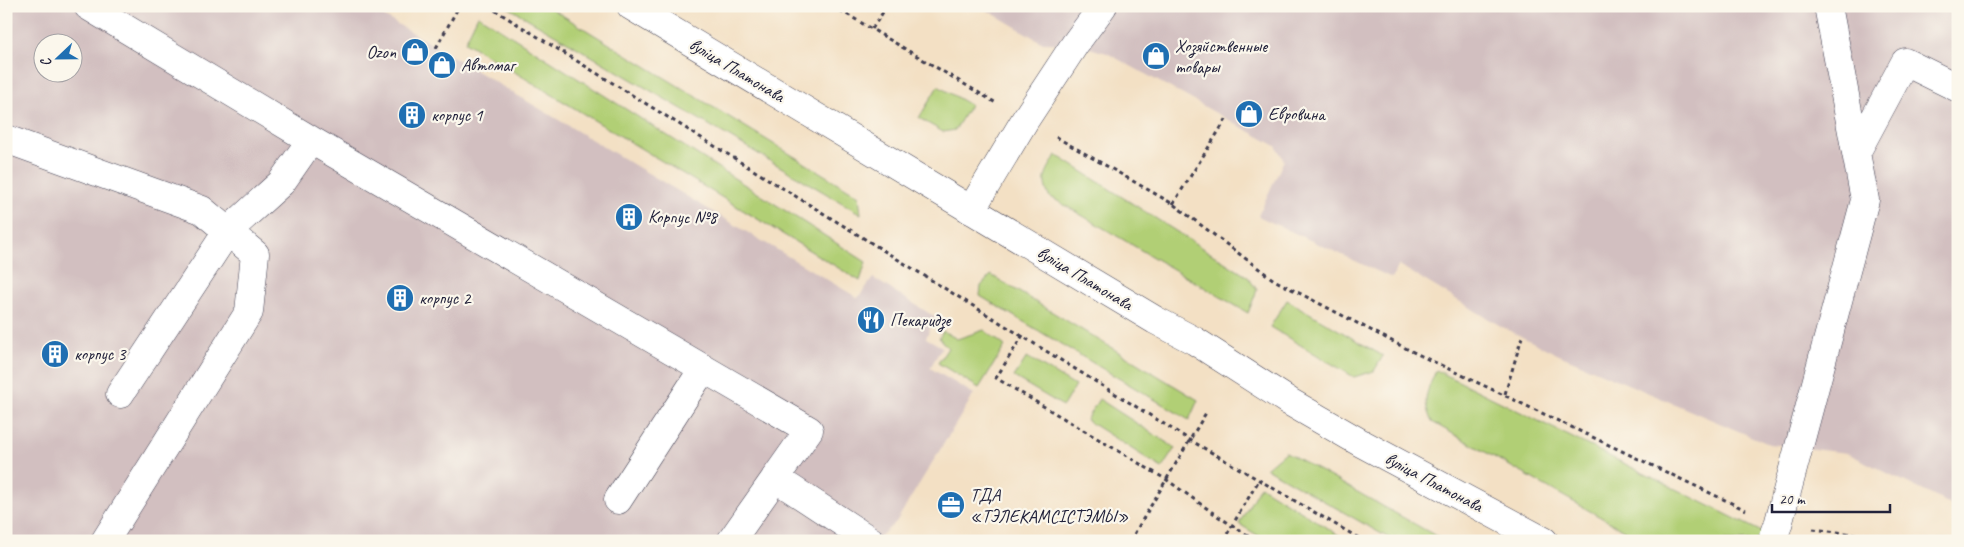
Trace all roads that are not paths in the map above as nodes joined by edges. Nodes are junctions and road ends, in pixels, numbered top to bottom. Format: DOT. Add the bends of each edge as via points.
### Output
graph roads {
  1 [pos="88,6"];
  2 [pos="631,6"];
  3 [pos="1103,6"];
  4 [pos="1828,6"];
  5 [pos="1958,88"];
  6 [pos="6,139"];
  7 [pos="311,140"];
  8 [pos="1856,153"];
  9 [pos="971,210"];
  10 [pos="227,232"];
  11 [pos="703,369"];
  12 [pos="120,394"];
  13 [pos="775,478"];
  14 [pos="618,500"];
  15 [pos="1775,533"];
  16 [pos="105,541"];
  17 [pos="731,541"];
  18 [pos="871,541"];
  19 [pos="1544,541"];
  1 -- 7 [label="main road"];
  2 -- 9 [label="main road, вуліца Платонава"];
  3 -- 9 [label="main road" via="1070,51"];
  4 -- 8 [label="main road"];
  5 -- 8 [label="main road" via="1905,62"];
  6 -- 10 [label="main road" via="202,210"];
  7 -- 10 [label="main road" via="281,183"];
  7 -- 11 [label="main road"];
  8 -- 15 [label="main road" via="1865,200"];
  9 -- 19 [label="main road, вуліца Платонава" via="1196,341 1360,443"];
  10 -- 12 [label="main road"];
  10 -- 16 [label="main road" via="255,254 249,312"];
  11 -- 13 [label="main road" via="809,430"];
  11 -- 14 [label="main road"];
  13 -- 17 [label="main road"];
  13 -- 18 [label="main road"];
}
